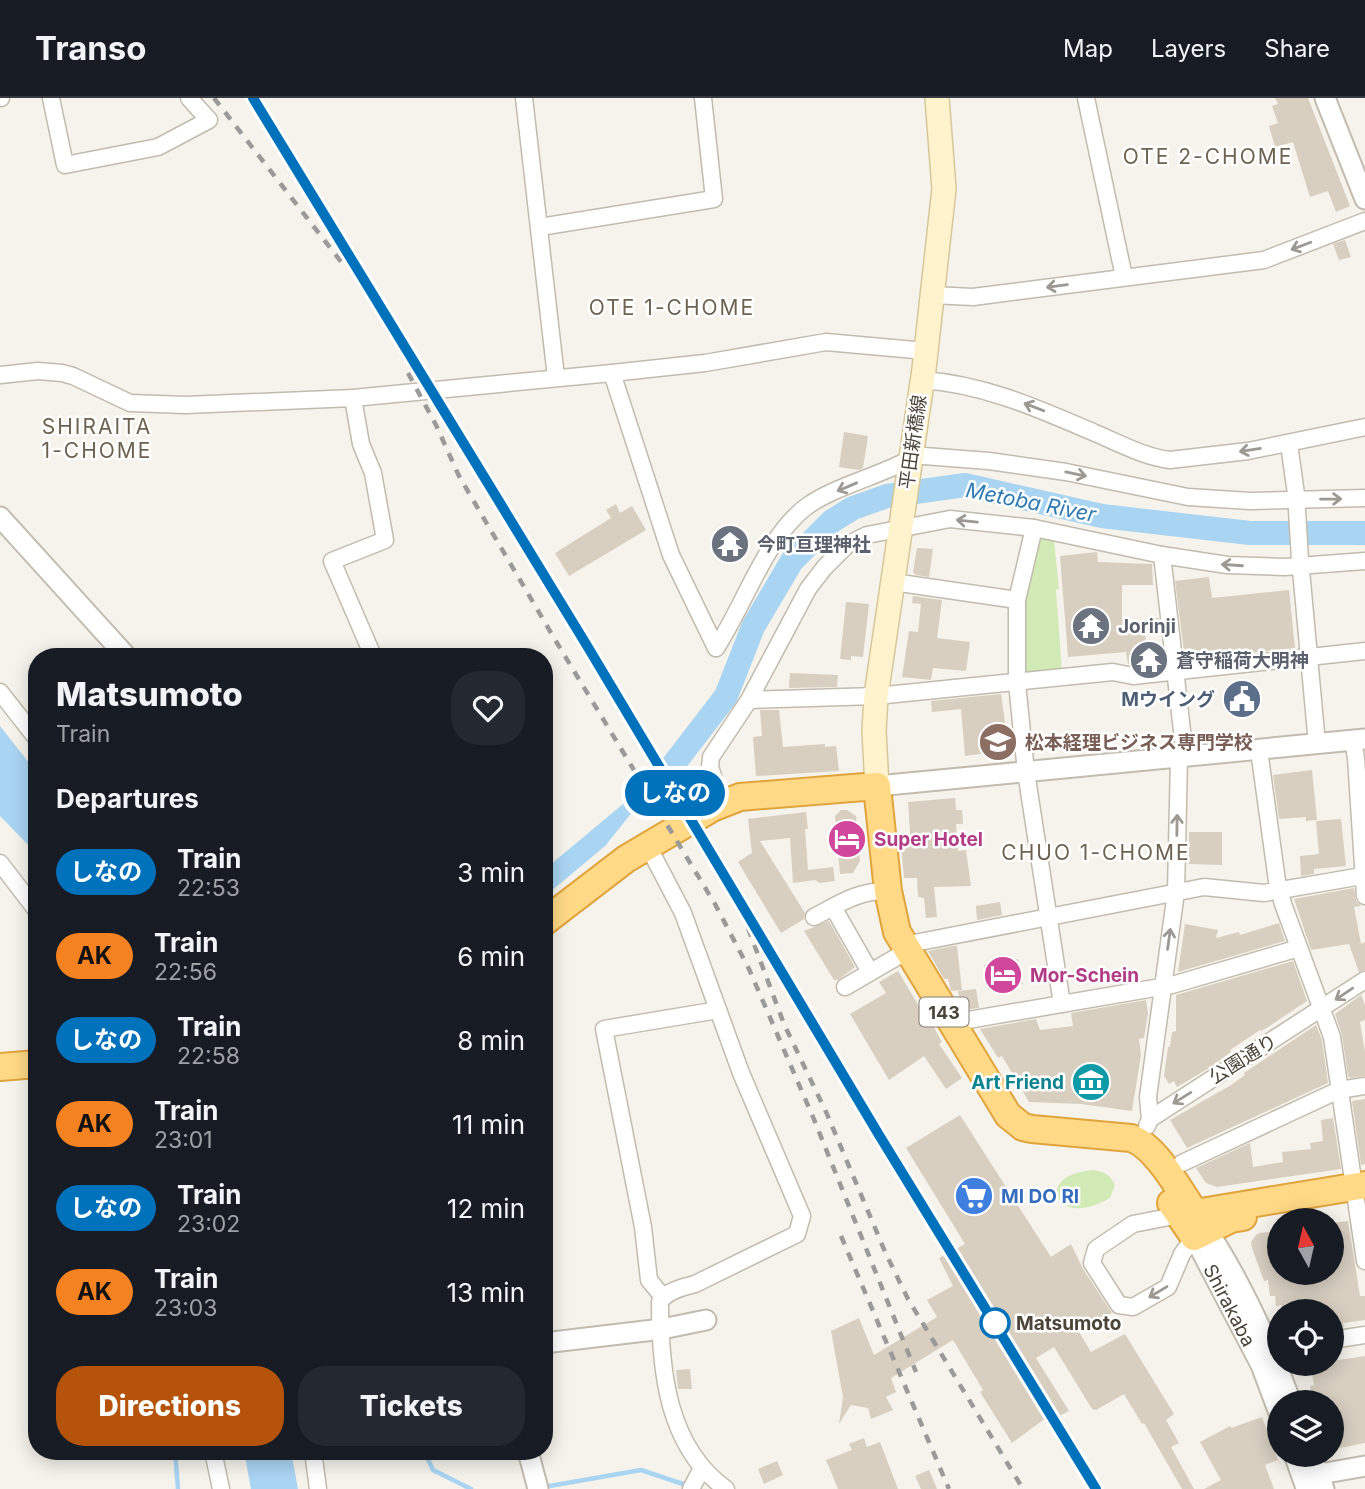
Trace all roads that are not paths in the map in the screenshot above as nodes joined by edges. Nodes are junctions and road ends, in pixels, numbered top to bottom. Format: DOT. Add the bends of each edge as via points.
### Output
graph roads {
  1 [pos="51,98"];
  2 [pos="189,98"];
  3 [pos="524,98"];
  4 [pos="703,98"];
  5 [pos="937,98"];
  6 [pos="1086,98"];
  7 [pos="1330,99"];
  8 [pos="1365,199"];
  9 [pos="1365,221"];
  10 [pos="540,227"];
  11 [pos="1124,277"];
  12 [pos="932,295"];
  13 [pos="926,351"];
  14 [pos="612,373"];
  15 [pos="0,375"];
  16 [pos="556,377"];
  17 [pos="922,380"];
  18 [pos="353,398"];
  19 [pos="1365,427"];
  20 [pos="1289,444"];
  21 [pos="910,462"];
  22 [pos="1365,498"];
  23 [pos="1297,504"];
  24 [pos="0,517"];
  25 [pos="902,522"];
  26 [pos="1034,528"];
  27 [pos="1162,555"];
  28 [pos="1300,559"];
  29 [pos="1365,561"];
  30 [pos="893,582"];
  31 [pos="1017,600"];
  32 [pos="119,648"];
  33 [pos="370,648"];
  34 [pos="1365,651"];
  35 [pos="1308,657"];
  36 [pos="1174,671"];
  37 [pos="1017,683"];
  38 [pos="0,692"];
  39 [pos="876,696"];
  40 [pos="749,700"];
  41 [pos="28,727"];
  42 [pos="1359,740"];
  43 [pos="1317,744"];
  44 [pos="1259,750"];
  45 [pos="1182,758"];
  46 [pos="1026,772"];
  47 [pos="877,786"];
  48 [pos="722,803"];
  49 [pos="648,846"];
  50 [pos="0,863"];
  51 [pos="1362,876"];
  52 [pos="1279,890"];
  53 [pos="888,891"];
  54 [pos="1176,892"];
  55 [pos="1365,896"];
  56 [pos="28,899"];
  57 [pos="833,907"];
  58 [pos="553,915"];
  59 [pos="814,917"];
  60 [pos="1047,917"];
  61 [pos="906,948"];
  62 [pos="1299,948"];
  63 [pos="870,972"];
  64 [pos="1365,980"];
  65 [pos="845,987"];
  66 [pos="1163,987"];
  67 [pos="1062,1004"];
  68 [pos="1323,1009"];
  69 [pos="718,1010"];
  70 [pos="951,1023"];
  71 [pos="28,1064"];
  72 [pos="0,1067"];
  73 [pos="1365,1086"];
  74 [pos="1339,1090"];
  75 [pos="1137,1136"];
  76 [pos="1182,1163"];
  77 [pos="1360,1192"];
  78 [pos="1194,1224"];
  79 [pos="1365,1261"];
  80 [pos="663,1297"];
  81 [pos="706,1320"];
  82 [pos="662,1329"];
  83 [pos="1365,1335"];
  84 [pos="1267,1338"];
  85 [pos="1344,1338"];
  86 [pos="553,1342"];
  87 [pos="1270,1390"];
  88 [pos="215,1460"];
  89 [pos="314,1460"];
  90 [pos="530,1460"];
  91 [pos="1365,1466"];
  92 [pos="1303,1467"];
  93 [pos="696,1480"];
  94 [pos="1313,1482"];
  95 [pos="537,1485"];
  96 [pos="221,1489"];
  97 [pos="318,1489"];
  98 [pos="726,1489"];
  1 -- 2 [label="street" via="65,165 158,147 209,120"];
  3 -- 10 [label="street"];
  4 -- 10 [label="street" via="714,199"];
  5 -- 12 [label="main road, 平田新橋線" via="944,189"];
  6 -- 11 [label="street"];
  7 -- 8 [label="street"];
  9 -- 11 [label="street, one-way" via="1264,260"];
  10 -- 16 [label="street"];
  11 -- 12 [label="street, one-way" via="973,297"];
  12 -- 13 [label="main road, 平田新橋線"];
  13 -- 14 [label="street" via="826,342"];
  13 -- 17 [label="main road, 平田新橋線"];
  14 -- 16 [label="street"];
  21 -- 14 [label="street, one-way" via="801,511 777,537 716,648 671,555"];
  15 -- 18 [label="street" via="62,373 130,403 155,405"];
  16 -- 18 [label="street"];
  20 -- 17 [label="street, one-way" via="1184,460 1159,459 992,392"];
  17 -- 21 [label="main road, 平田新橋線"];
  18 -- 33 [label="street" via="385,540 332,561"];
  19 -- 20 [label="street"];
  20 -- 23 [label="street"];
  21 -- 23 [label="street, one-way" via="989,461 1066,471 1188,497"];
  21 -- 25 [label="main road, 平田新橋線"];
  23 -- 22 [label="street, one-way"];
  23 -- 28 [label="street"];
  24 -- 32 [label="street"];
  26 -- 25 [label="street, one-way" via="950,519"];
  25 -- 30 [label="main road, 平田新橋線"];
  25 -- 40 [label="street" via="847,545 824,568 808,589"];
  26 -- 27 [label="street"];
  26 -- 31 [label="street"];
  28 -- 27 [label="street, one-way" via="1227,565"];
  27 -- 36 [label="street"];
  28 -- 29 [label="street"];
  28 -- 35 [label="street"];
  30 -- 31 [label="street"];
  30 -- 39 [label="main road, 平田新橋線"];
  31 -- 37 [label="street"];
  34 -- 35 [label="street"];
  35 -- 36 [label="street"];
  35 -- 43 [label="street"];
  36 -- 37 [label="street" via="1133,676 1113,672"];
  36 -- 45 [label="street"];
  37 -- 39 [label="street"];
  37 -- 46 [label="street"];
  38 -- 41 [label="street"];
  39 -- 40 [label="street"];
  39 -- 47 [label="main road, 平田新橋線"];
  40 -- 48 [label="street" via="711,757"];
  42 -- 43 [label="street"];
  42 -- 51 [label="street"];
  43 -- 44 [label="street"];
  44 -- 45 [label="street"];
  44 -- 52 [label="street"];
  45 -- 46 [label="street"];
  54 -- 45 [label="street, one-way"];
  46 -- 47 [label="street"];
  46 -- 60 [label="street"];
  47 -- 48 [label="highway" via="740,797"];
  47 -- 53 [label="highway, 143"];
  48 -- 49 [label="highway"];
  49 -- 58 [label="highway"];
  49 -- 69 [label="street" via="683,913"];
  50 -- 56 [label="street"];
  51 -- 52 [label="street"];
  51 -- 55 [label="street"];
  52 -- 54 [label="street" via="1264,893 1204,887"];
  52 -- 62 [label="street"];
  53 -- 57 [label="street" via="871,891"];
  53 -- 61 [label="highway, 143" via="893,919"];
  54 -- 60 [label="street"];
  66 -- 54 [label="street, one-way"];
  57 -- 59 [label="street"];
  57 -- 63 [label="street"];
  60 -- 61 [label="street"];
  60 -- 67 [label="street"];
  61 -- 63 [label="street"];
  61 -- 70 [label="highway, 143"];
  62 -- 66 [label="street"];
  62 -- 68 [label="street"];
  63 -- 65 [label="street"];
  64 -- 68 [label="street, 公園通り, one-way"];
  66 -- 67 [label="street"];
  66 -- 75 [label="street" via="1148,1097"];
  67 -- 70 [label="street"];
  68 -- 74 [label="street"];
  68 -- 75 [label="street, 公園通り, one-way"];
  69 -- 80 [label="street" via="802,1216 797,1234"];
  69 -- 80 [label="street" via="604,1029 649,1280"];
  70 -- 75 [label="highway, 143" via="1016,1123 1032,1129"];
  71 -- 72 [label="highway"];
  73 -- 74 [label="street"];
  74 -- 76 [label="street"];
  74 -- 77 [label="street"];
  75 -- 78 [label="highway"];
  77 -- 78 [label="highway"];
  77 -- 79 [label="street"];
  78 -- 78 [label="street, one-way" via="1168,1287 1133,1307 1119,1305 1092,1263 1096,1249 1133,1224"];
  78 -- 84 [label="street, Shirakaba"];
  78 -- 87 [label="street, Shirakaba"];
  80 -- 82 [label="street"];
  81 -- 82 [label="street"];
  82 -- 86 [label="street"];
  82 -- 93 [label="street" via="674,1422"];
  83 -- 85 [label="street"];
  88 -- 96 [label="street"];
  89 -- 97 [label="street"];
  90 -- 95 [label="street"];
  91 -- 94 [label="street"];
  92 -- 94 [label="street"];
  93 -- 98 [label="street"];
}
